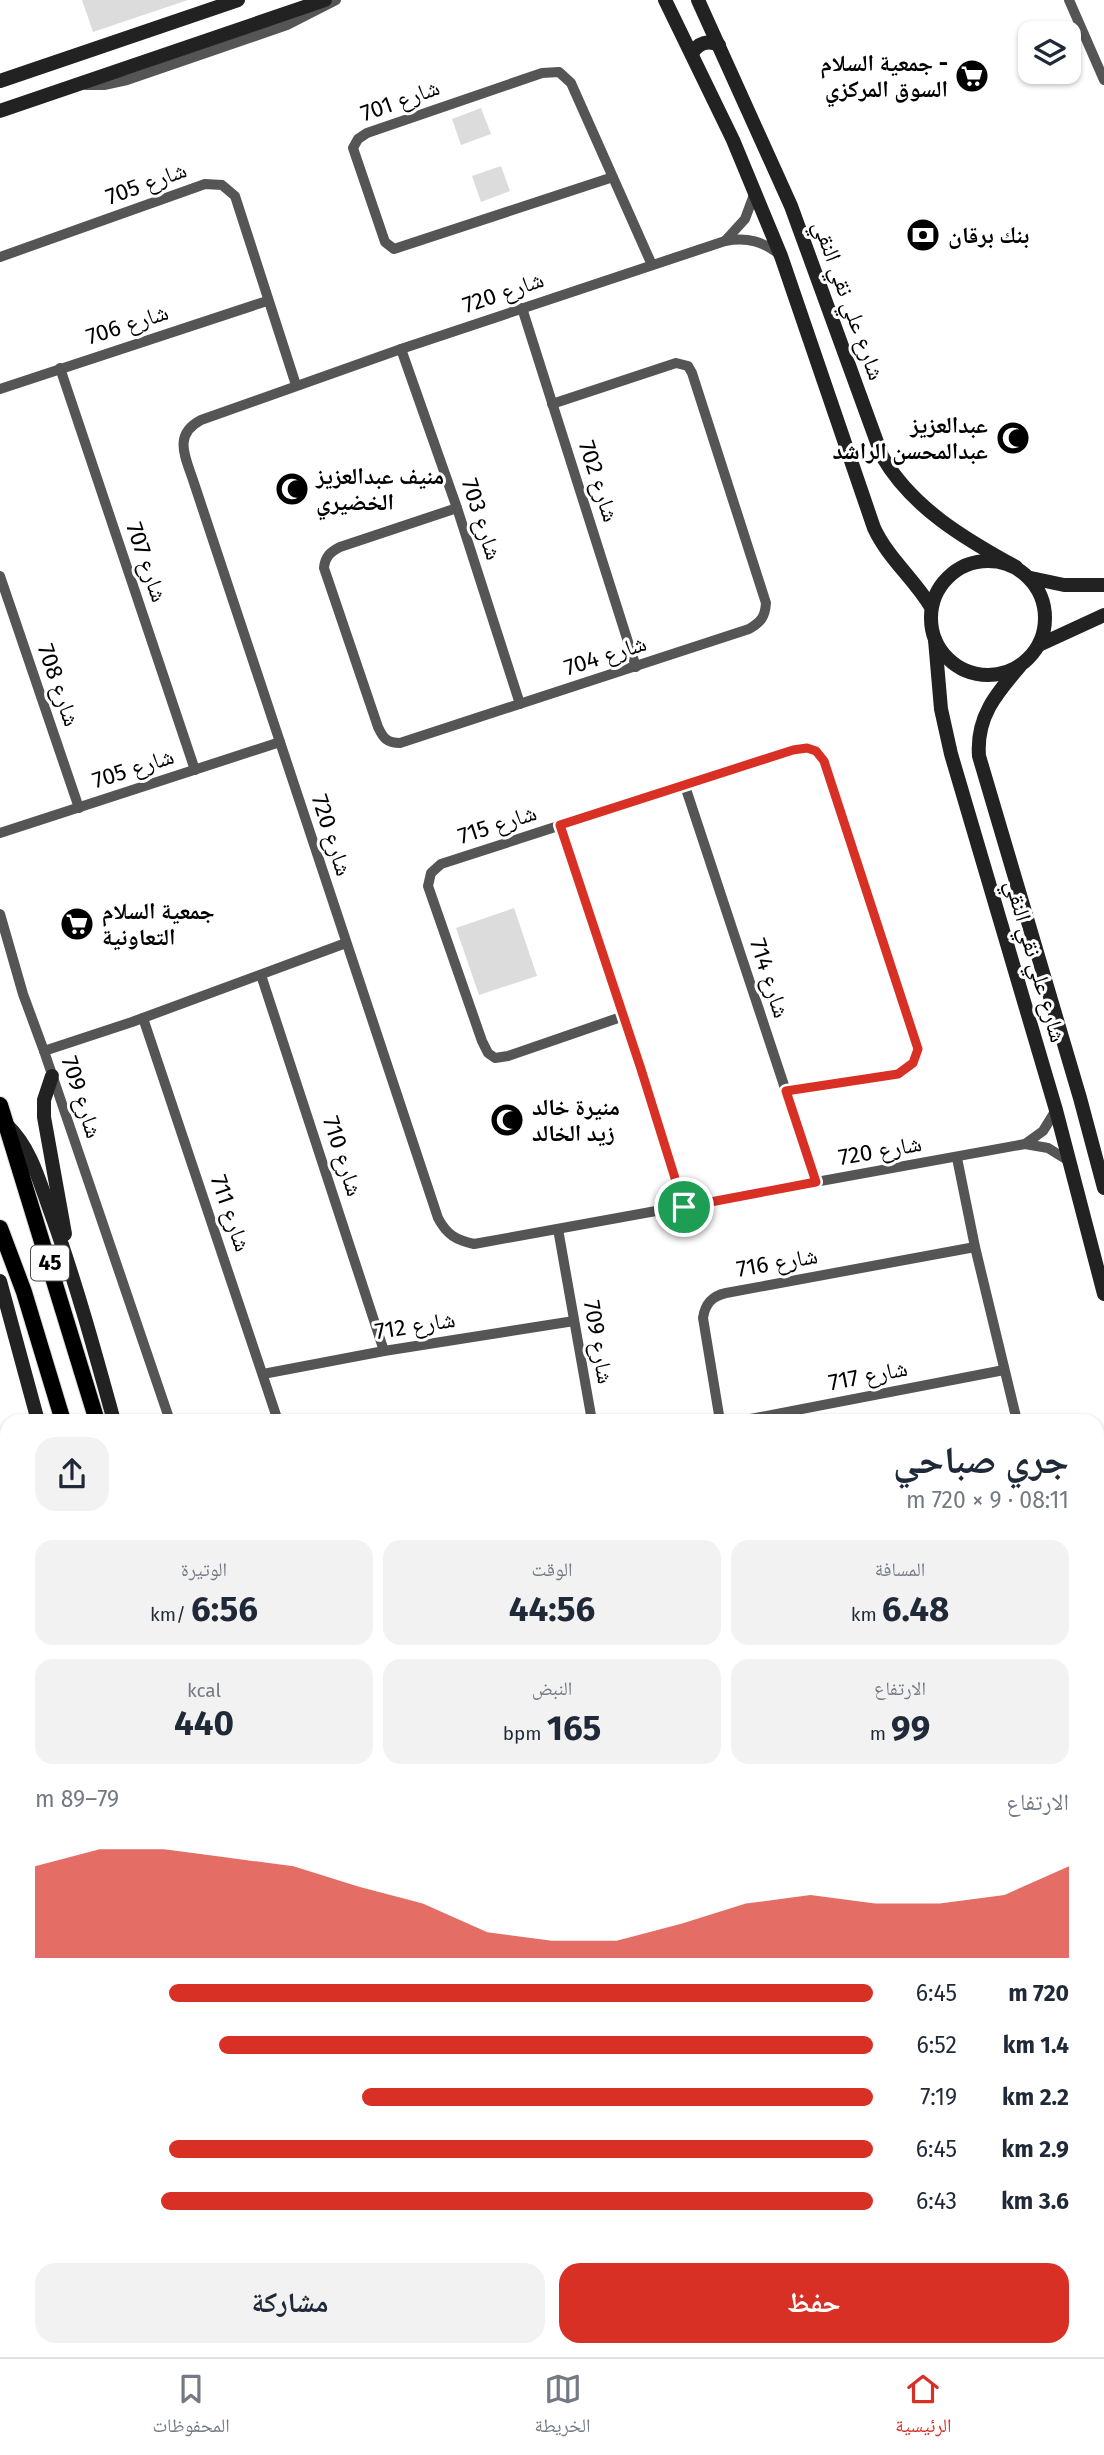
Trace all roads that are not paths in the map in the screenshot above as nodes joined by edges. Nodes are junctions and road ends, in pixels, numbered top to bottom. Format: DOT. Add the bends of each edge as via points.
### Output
graph roads {
  1 [pos="238,0"];
  2 [pos="325,0"];
  3 [pos="336,0"];
  4 [pos="665,0"];
  5 [pos="698,0"];
  6 [pos="1069,0"];
  7 [pos="719,45"];
  8 [pos="692,54"];
  9 [pos="1104,80"];
  10 [pos="0,81"];
  11 [pos="80,84"];
  12 [pos="0,110"];
  13 [pos="613,177"];
  14 [pos="755,192"];
  15 [pos="725,241"];
  16 [pos="781,256"];
  17 [pos="0,257"];
  18 [pos="652,265"];
  19 [pos="267,301"];
  20 [pos="522,308"];
  21 [pos="401,349"];
  22 [pos="60,368"];
  23 [pos="296,385"];
  24 [pos="0,389"];
  25 [pos="552,404"];
  26 [pos="457,508"];
  27 [pos="1016,567"];
  28 [pos="0,576"];
  29 [pos="1031,578"];
  30 [pos="1104,585"];
  31 [pos="931,607"];
  32 [pos="1104,615"];
  33 [pos="935,640"];
  34 [pos="1039,645"];
  35 [pos="1020,666"];
  36 [pos="636,667"];
  37 [pos="520,704"];
  38 [pos="280,742"];
  39 [pos="195,770"];
  40 [pos="685,786"];
  41 [pos="79,808"];
  42 [pos="560,825"];
  43 [pos="0,833"];
  44 [pos="0,914"];
  45 [pos="346,943"];
  46 [pos="261,975"];
  47 [pos="624,1016"];
  48 [pos="143,1018"];
  49 [pos="44,1051"];
  50 [pos="52,1076"];
  51 [pos="786,1091"];
  52 [pos="0,1105"];
  53 [pos="1056,1110"];
  54 [pos="7,1125"];
  55 [pos="1024,1144"];
  56 [pos="957,1158"];
  57 [pos="1069,1161"];
  58 [pos="816,1182"];
  59 [pos="1104,1188"];
  60 [pos="684,1207"];
  61 [pos="0,1228"];
  62 [pos="558,1229"];
  63 [pos="975,1247"];
  64 [pos="72,1273"];
  65 [pos="0,1281"];
  66 [pos="1104,1294"];
  67 [pos="574,1321"];
  68 [pos="384,1351"];
  69 [pos="1004,1370"];
  70 [pos="263,1374"];
  71 [pos="36,1414"];
  72 [pos="61,1414"];
  73 [pos="95,1414"];
  74 [pos="112,1414"];
  75 [pos="168,1414"];
  76 [pos="276,1414"];
  77 [pos="591,1414"];
  78 [pos="719,1414"];
  79 [pos="776,1414"];
  80 [pos="1015,1414"];
  1 -- 10 [label="street"];
  2 -- 11 [label="street"];
  3 -- 11 [label="street" via="287,25 127,80"];
  4 -- 8 [label="street"];
  5 -- 7 [label="street, شارع علي نقي النقي"];
  6 -- 9 [label="street"];
  7 -- 8 [label="street" via="702,43"];
  7 -- 27 [label="street, شارع علي نقي النقي" via="791,206 890,470 927,510"];
  8 -- 14 [label="street"];
  11 -- 12 [label="street"];
  13 -- 13 [label="street, شارع 701" via="570,83 553,71 367,133 353,148 385,242 394,249"];
  13 -- 18 [label="street, شارع 701"];
  14 -- 15 [label="street" via="745,219"];
  14 -- 16 [label="street"];
  15 -- 16 [label="street, شارع 720" via="755,241"];
  15 -- 18 [label="street, شارع 720"];
  16 -- 31 [label="street" via="874,528"];
  17 -- 19 [label="street, شارع 705" via="205,184 222,185 235,196"];
  18 -- 20 [label="street, شارع 720"];
  19 -- 22 [label="street, شارع 706"];
  19 -- 23 [label="street, شارع 705"];
  20 -- 21 [label="street, شارع 720"];
  20 -- 25 [label="street, شارع 702"];
  21 -- 23 [label="street, شارع 720"];
  21 -- 26 [label="street, شارع 703"];
  22 -- 24 [label="street, شارع 706"];
  22 -- 39 [label="street, شارع 707"];
  23 -- 38 [label="street, شارع 720" via="201,420 184,433 183,443"];
  25 -- 36 [label="street, شارع 702"];
  25 -- 36 [label="street, شارع 704" via="684,364 692,373 766,603 760,623 749,629"];
  26 -- 37 [label="street, شارع 703"];
  26 -- 37 [label="street, شارع 704" via="340,547 331,552 324,568 378,727 390,743"];
  27 -- 29 [label="street"];
  27 -- 31 [label="street" via="999,561 964,566 943,583"];
  28 -- 41 [label="street, شارع 708"];
  29 -- 30 [label="street" via="1065,585"];
  29 -- 34 [label="street" via="1046,610"];
  31 -- 33 [label="street"];
  32 -- 34 [label="street"];
  33 -- 35 [label="street" via="950,660 971,673 988,676"];
  33 -- 53 [label="street, شارع علي نقي النقي" via="939,697 951,754"];
  34 -- 35 [label="street"];
  35 -- 59 [label="street, شارع علي نقي النقي" via="987,709 979,732 979,756"];
  36 -- 37 [label="street, شارع 704"];
  38 -- 39 [label="street, شارع 705"];
  38 -- 45 [label="street, شارع 720"];
  39 -- 41 [label="street, شارع 705"];
  40 -- 42 [label="street, شارع 715"];
  40 -- 51 [label="street, شارع 714"];
  40 -- 51 [label="street, شارع 715" via="793,750 816,751 824,761 918,1049 913,1063 898,1074"];
  41 -- 43 [label="street, شارع 705"];
  42 -- 47 [label="street"];
  42 -- 47 [label="street, شارع 715" via="441,864 431,873 428,886 482,1041 495,1058"];
  44 -- 49 [label="street"];
  45 -- 46 [label="street, شارع 709"];
  45 -- 62 [label="street, شارع 720" via="444,1230 456,1240 474,1244"];
  46 -- 48 [label="street, شارع 709"];
  46 -- 68 [label="street, شارع 710"];
  47 -- 60 [label="street"];
  48 -- 49 [label="street, شارع 709"];
  48 -- 70 [label="street, شارع 711"];
  49 -- 50 [label="street, شارع 709"];
  50 -- 64 [label="street" via="44,1117"];
  50 -- 75 [label="street, شارع 709"];
  51 -- 58 [label="street, شارع 714"];
  52 -- 54 [label="main road, 45"];
  53 -- 55 [label="street" via="1043,1131"];
  53 -- 57 [label="street, شارع علي نقي النقي"];
  54 -- 64 [label="street" via="33,1163"];
  54 -- 73 [label="main road, 45"];
  55 -- 56 [label="street, شارع 720"];
  55 -- 57 [label="street, شارع 720" via="1048,1148"];
  56 -- 58 [label="street, شارع 720"];
  56 -- 63 [label="street"];
  57 -- 66 [label="street, شارع علي نقي النقي"];
  58 -- 60 [label="street, شارع 720"];
  60 -- 62 [label="street, شارع 720"];
  61 -- 72 [label="main road, 45"];
  62 -- 67 [label="street, شارع 709"];
  63 -- 69 [label="street"];
  63 -- 78 [label="street, شارع 716" via="714,1297 703,1318"];
  64 -- 74 [label="street"];
  65 -- 71 [label="street"];
  67 -- 68 [label="street, شارع 712"];
  67 -- 77 [label="street, شارع 709"];
  68 -- 70 [label="street, شارع 712"];
  69 -- 79 [label="street, شارع 717"];
  69 -- 80 [label="street"];
  70 -- 76 [label="street, شارع 711"];
}
